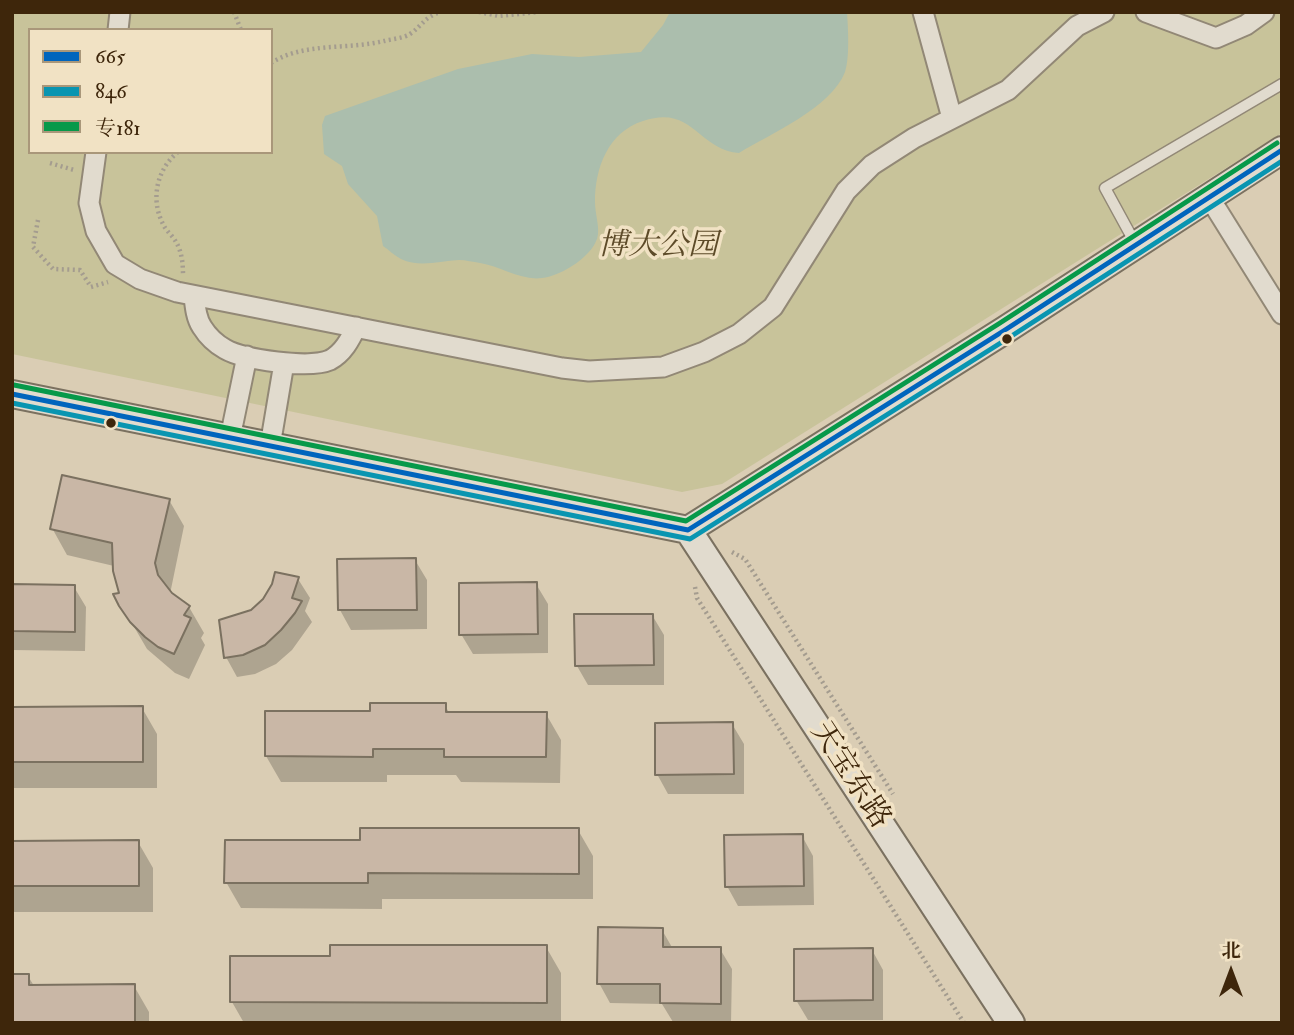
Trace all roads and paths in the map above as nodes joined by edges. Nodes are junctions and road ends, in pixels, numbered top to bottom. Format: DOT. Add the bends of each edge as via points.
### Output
graph roads {
  1 [pos="441,12"];
  2 [pos="479,12"];
  3 [pos="538,12"];
  4 [pos="923,12"];
  5 [pos="1104,12"];
  6 [pos="1146,12"];
  7 [pos="1264,12"];
  8 [pos="273,62"];
  9 [pos="1282,84"];
  10 [pos="951,118"];
  11 [pos="1282,150"];
  12 [pos="96,154"];
  13 [pos="176,154"];
  14 [pos="1209,197"];
  15 [pos="38,220"];
  16 [pos="1136,244"];
  17 [pos="133,275"];
  18 [pos="185,294"];
  19 [pos="1282,313"];
  20 [pos="356,327"];
  21 [pos="247,356"];
  22 [pos="284,363"];
  23 [pos="12,394"];
  24 [pos="230,438"];
  25 [pos="270,446"];
  26 [pos="688,530"];
  27 [pos="695,584"];
  28 [pos="964,1023"];
  29 [pos="1011,1023"];
  1 -- 8 [label="path" via="410,34 380,42 300,50"];
  2 -- 3 [label="path" via="499,16"];
  4 -- 10 [label="street"];
  5 -- 10 [label="street" via="1077,26 1008,90"];
  6 -- 7 [label="street" via="1216,38"];
  9 -- 16 [label="lane" via="1105,188"];
  10 -- 20 [label="street" via="872,165 846,191 773,307 739,334 663,367 562,368"];
  11 -- 14 [label="street"];
  12 -- 17 [label="street" via="89,203 96,230 115,264"];
  13 -- 18 [label="path" via="159,176 156,196 162,223 183,260"];
  14 -- 16 [label="street"];
  14 -- 19 [label="street"];
  15 -- 17 [label="path" via="33,247 53,269 80,270 91,287"];
  16 -- 26 [label="street"];
  17 -- 18 [label="street"];
  18 -- 20 [label="street"];
  18 -- 21 [label="street" via="201,326 214,340 226,350"];
  20 -- 22 [label="street" via="343,350 330,360 300,366"];
  21 -- 22 [label="street"];
  21 -- 24 [label="street"];
  22 -- 25 [label="street"];
  23 -- 24 [label="street"];
  24 -- 25 [label="street"];
  25 -- 26 [label="street"];
  26 -- 29 [label="street, 天宝东路"];
  27 -- 28 [label="path" via="697,598"];
}
